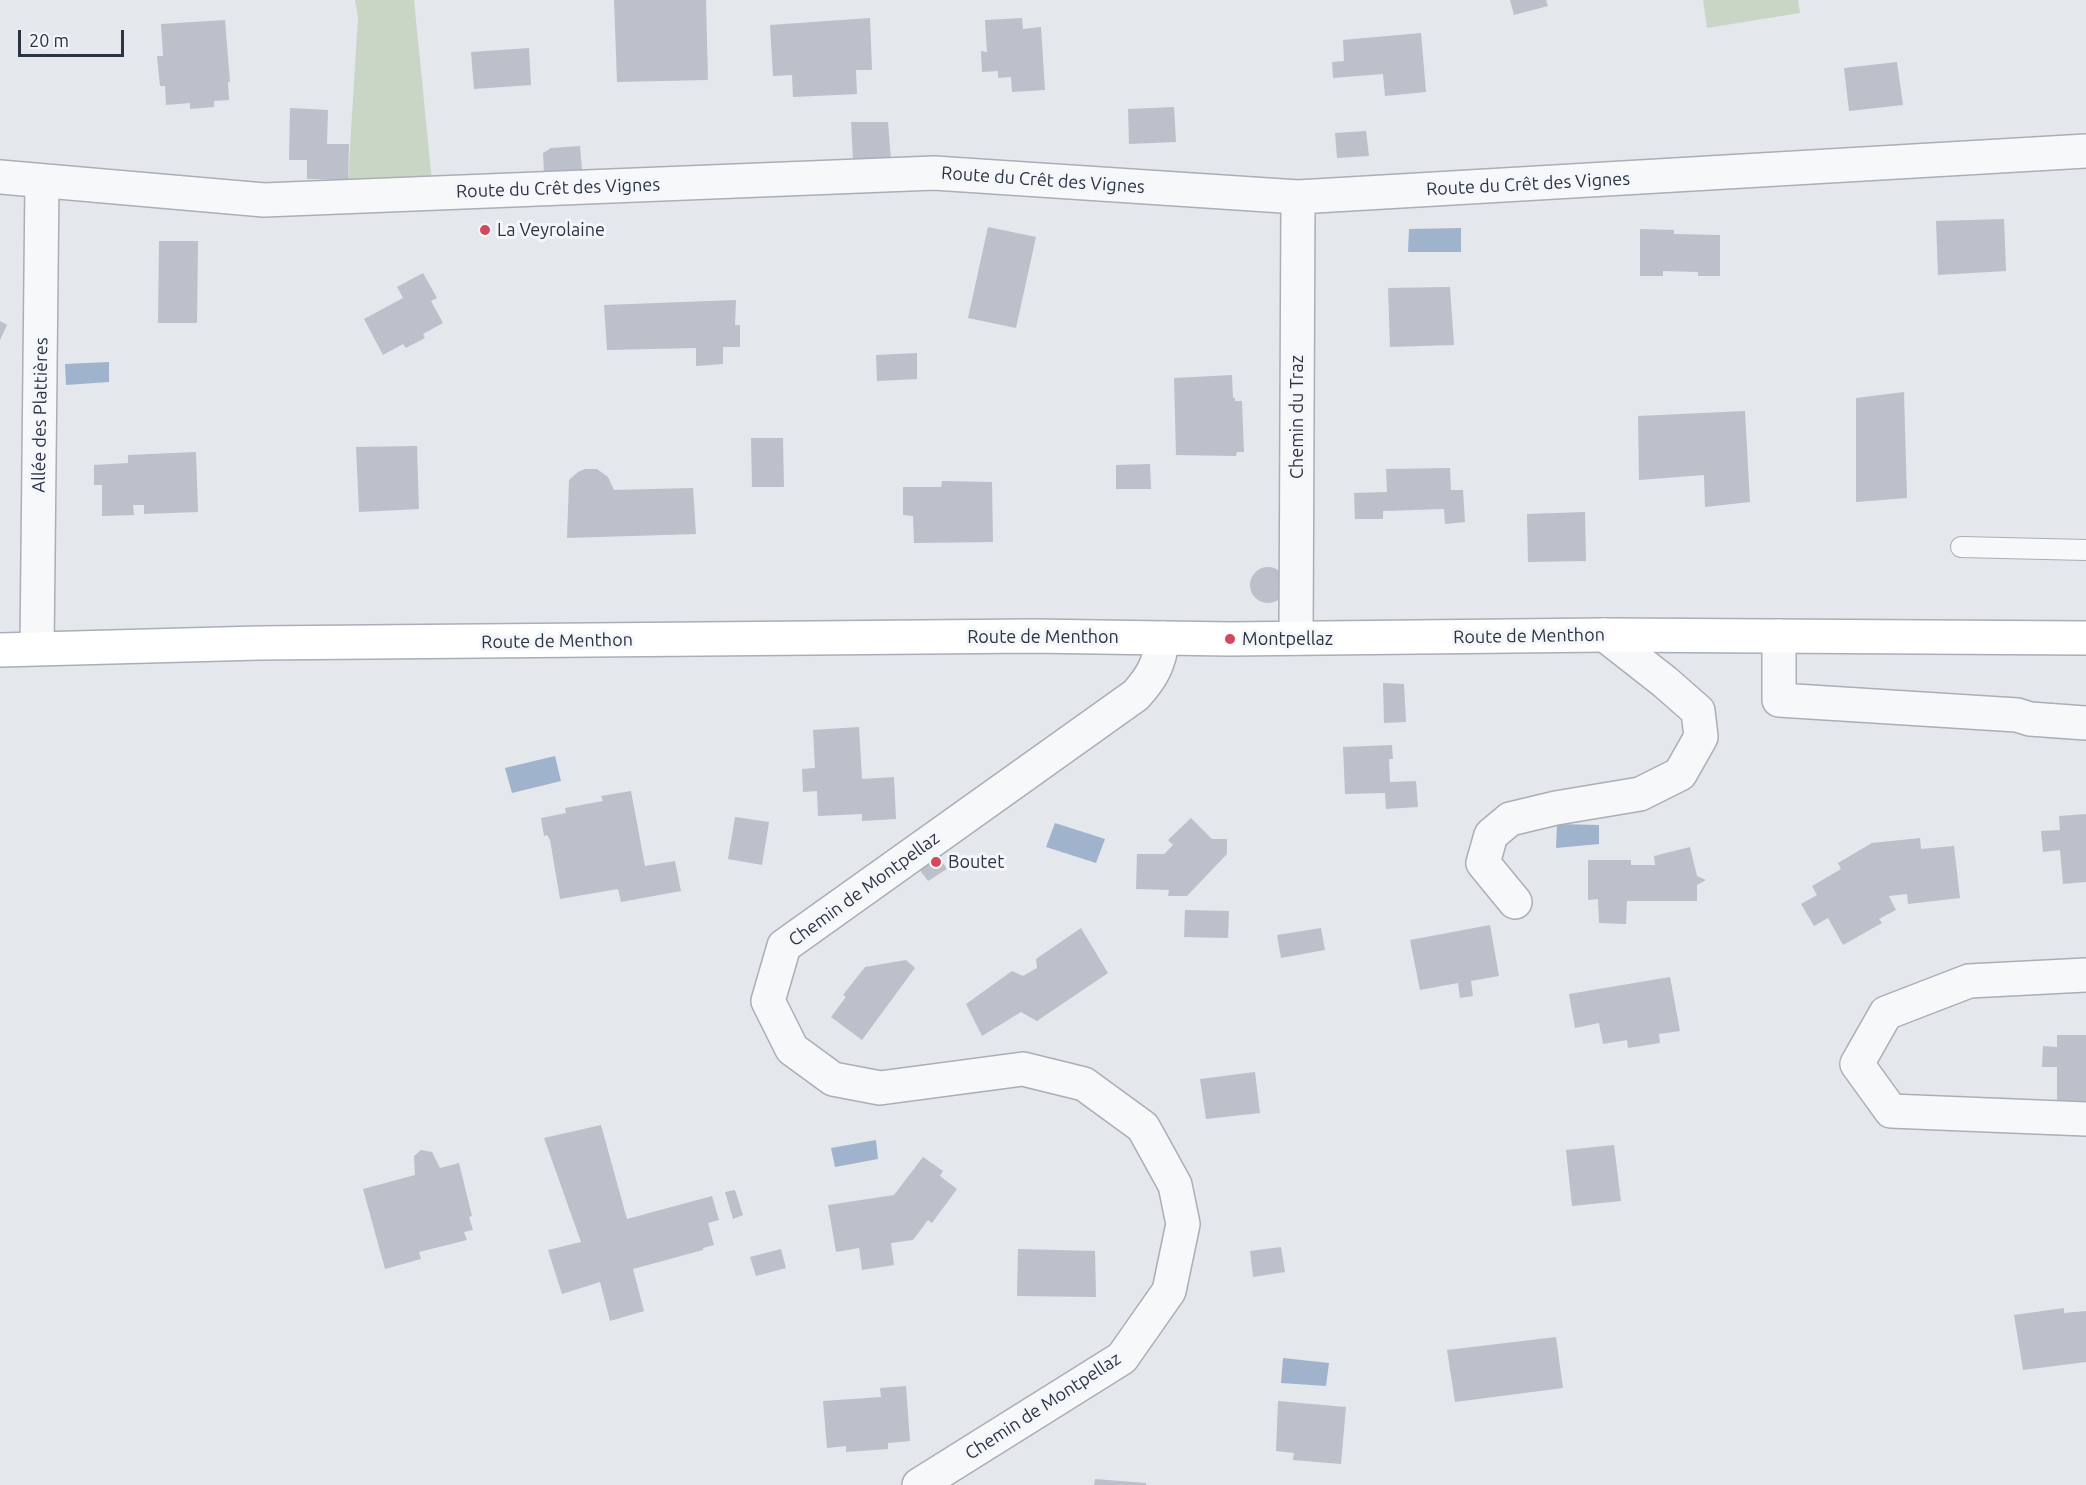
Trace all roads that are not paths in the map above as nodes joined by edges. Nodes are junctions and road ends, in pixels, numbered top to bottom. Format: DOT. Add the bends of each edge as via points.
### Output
graph roads {
  1 [pos="2086,151"];
  2 [pos="0,177"];
  3 [pos="42,181"];
  4 [pos="1298,197"];
  5 [pos="1961,547"];
  6 [pos="2086,550"];
  7 [pos="1605,635"];
  8 [pos="1779,636"];
  9 [pos="1163,638"];
  10 [pos="1296,638"];
  11 [pos="2086,638"];
  12 [pos="38,648"];
  13 [pos="0,650"];
  14 [pos="2086,723"];
  15 [pos="1515,902"];
  16 [pos="2086,975"];
  17 [pos="2086,1119"];
  18 [pos="919,1485"];
  1 -- 4 [label="street, Route du Crêt des Vignes"];
  2 -- 3 [label="street, Route du Crêt des Vignes"];
  3 -- 4 [label="street, Route du Crêt des Vignes" via="264,200 934,173"];
  3 -- 12 [label="street, Allée des Plattières"];
  4 -- 10 [label="street, Chemin du Traz"];
  5 -- 6 [label="lane"];
  7 -- 8 [label="main road, Route de Menthon"];
  7 -- 10 [label="main road, Route de Menthon"];
  7 -- 15 [label="street" via="1698,711 1701,737 1680,774 1640,794 1510,819 1491,835 1483,863"];
  8 -- 11 [label="main road, Route de Menthon"];
  8 -- 14 [label="street" via="1779,700"];
  9 -- 10 [label="main road, Route de Menthon"];
  9 -- 12 [label="main road, Route de Menthon"];
  9 -- 18 [label="street, Chemin de Montpellaz" via="1159,661 1150,680 1136,695 784,946 768,1001 792,1049 833,1079 880,1088 1023,1069 1084,1084 1143,1127 1175,1185 1183,1224 1169,1291 1122,1358"];
  12 -- 13 [label="main road, Route de Menthon"];
  16 -- 17 [label="street" via="1969,981 1886,1013 1857,1064 1891,1111"];
}
